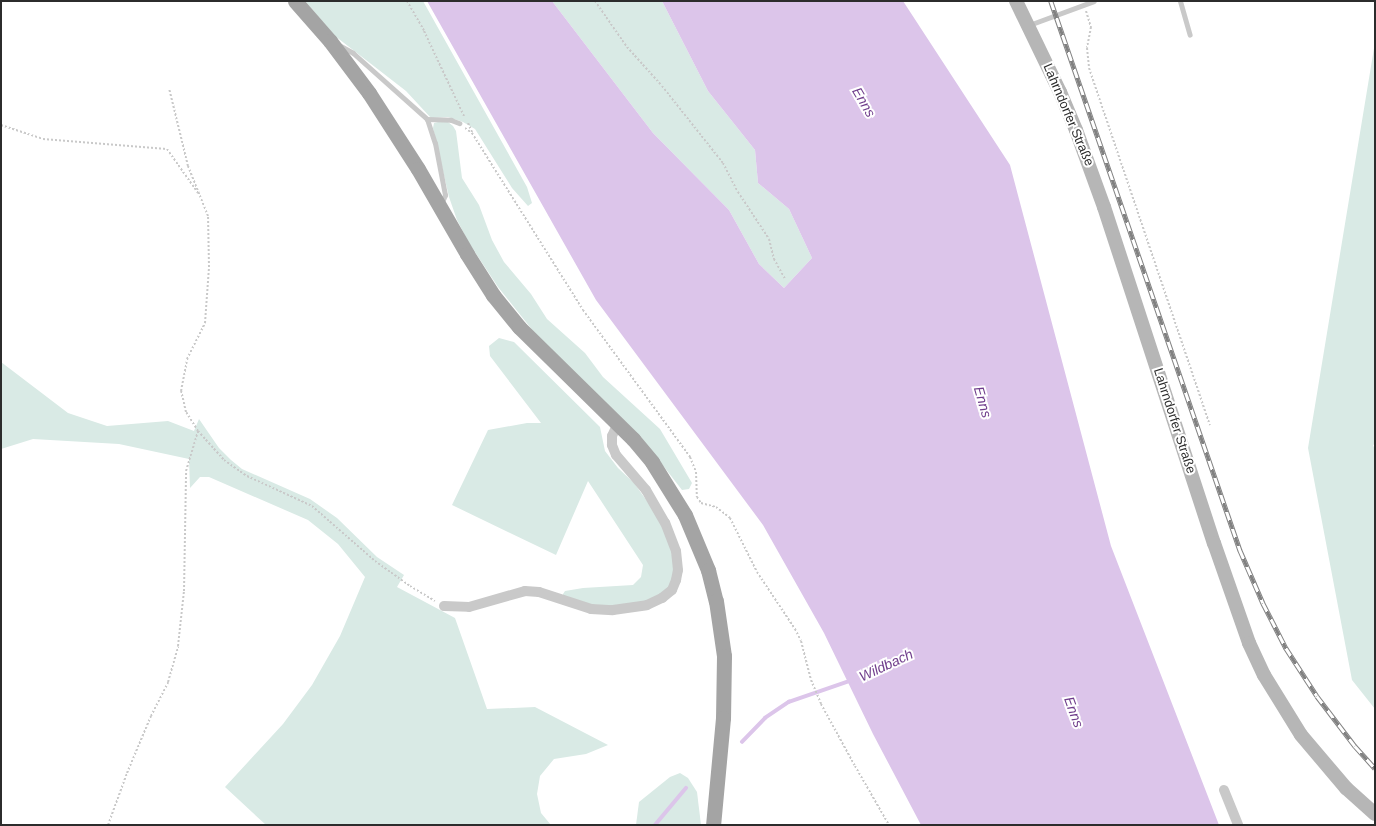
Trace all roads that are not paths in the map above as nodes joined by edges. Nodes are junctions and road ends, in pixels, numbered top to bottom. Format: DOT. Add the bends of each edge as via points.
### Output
graph roads {
  1 [pos="295,1"];
  2 [pos="1016,1"];
  3 [pos="1094,1"];
  4 [pos="1180,1"];
  5 [pos="1029,26"];
  6 [pos="1190,36"];
  7 [pos="330,41"];
  8 [pos="427,119"];
  9 [pos="459,123"];
  10 [pos="440,207"];
  11 [pos="618,423"];
  12 [pos="444,606"];
  13 [pos="1224,790"];
  14 [pos="1375,814"];
  15 [pos="713,825"];
  16 [pos="1238,825"];
  1 -- 7 [label="main road"];
  2 -- 5 [label="street, Lahrndorfer Straße"];
  3 -- 5 [label="lane"];
  4 -- 6 [label="lane"];
  5 -- 14 [label="street, Lahrndorfer Straße" via="1068,111 1097,186 1249,643 1264,675 1301,736 1346,788"];
  7 -- 8 [label="lane" via="353,53"];
  7 -- 10 [label="main road" via="370,93"];
  8 -- 9 [label="lane"];
  8 -- 10 [label="lane" via="435,143 445,195"];
  10 -- 11 [label="main road" via="467,254 519,327"];
  11 -- 12 [label="street" via="612,436 616,455 646,490 665,523 676,551 678,570 672,590 647,605 613,610 591,609 539,592 525,592 469,607"];
  11 -- 15 [label="main road" via="652,462 685,515 708,570 716,601 724,656 725,686"];
  13 -- 16 [label="street"];
}
